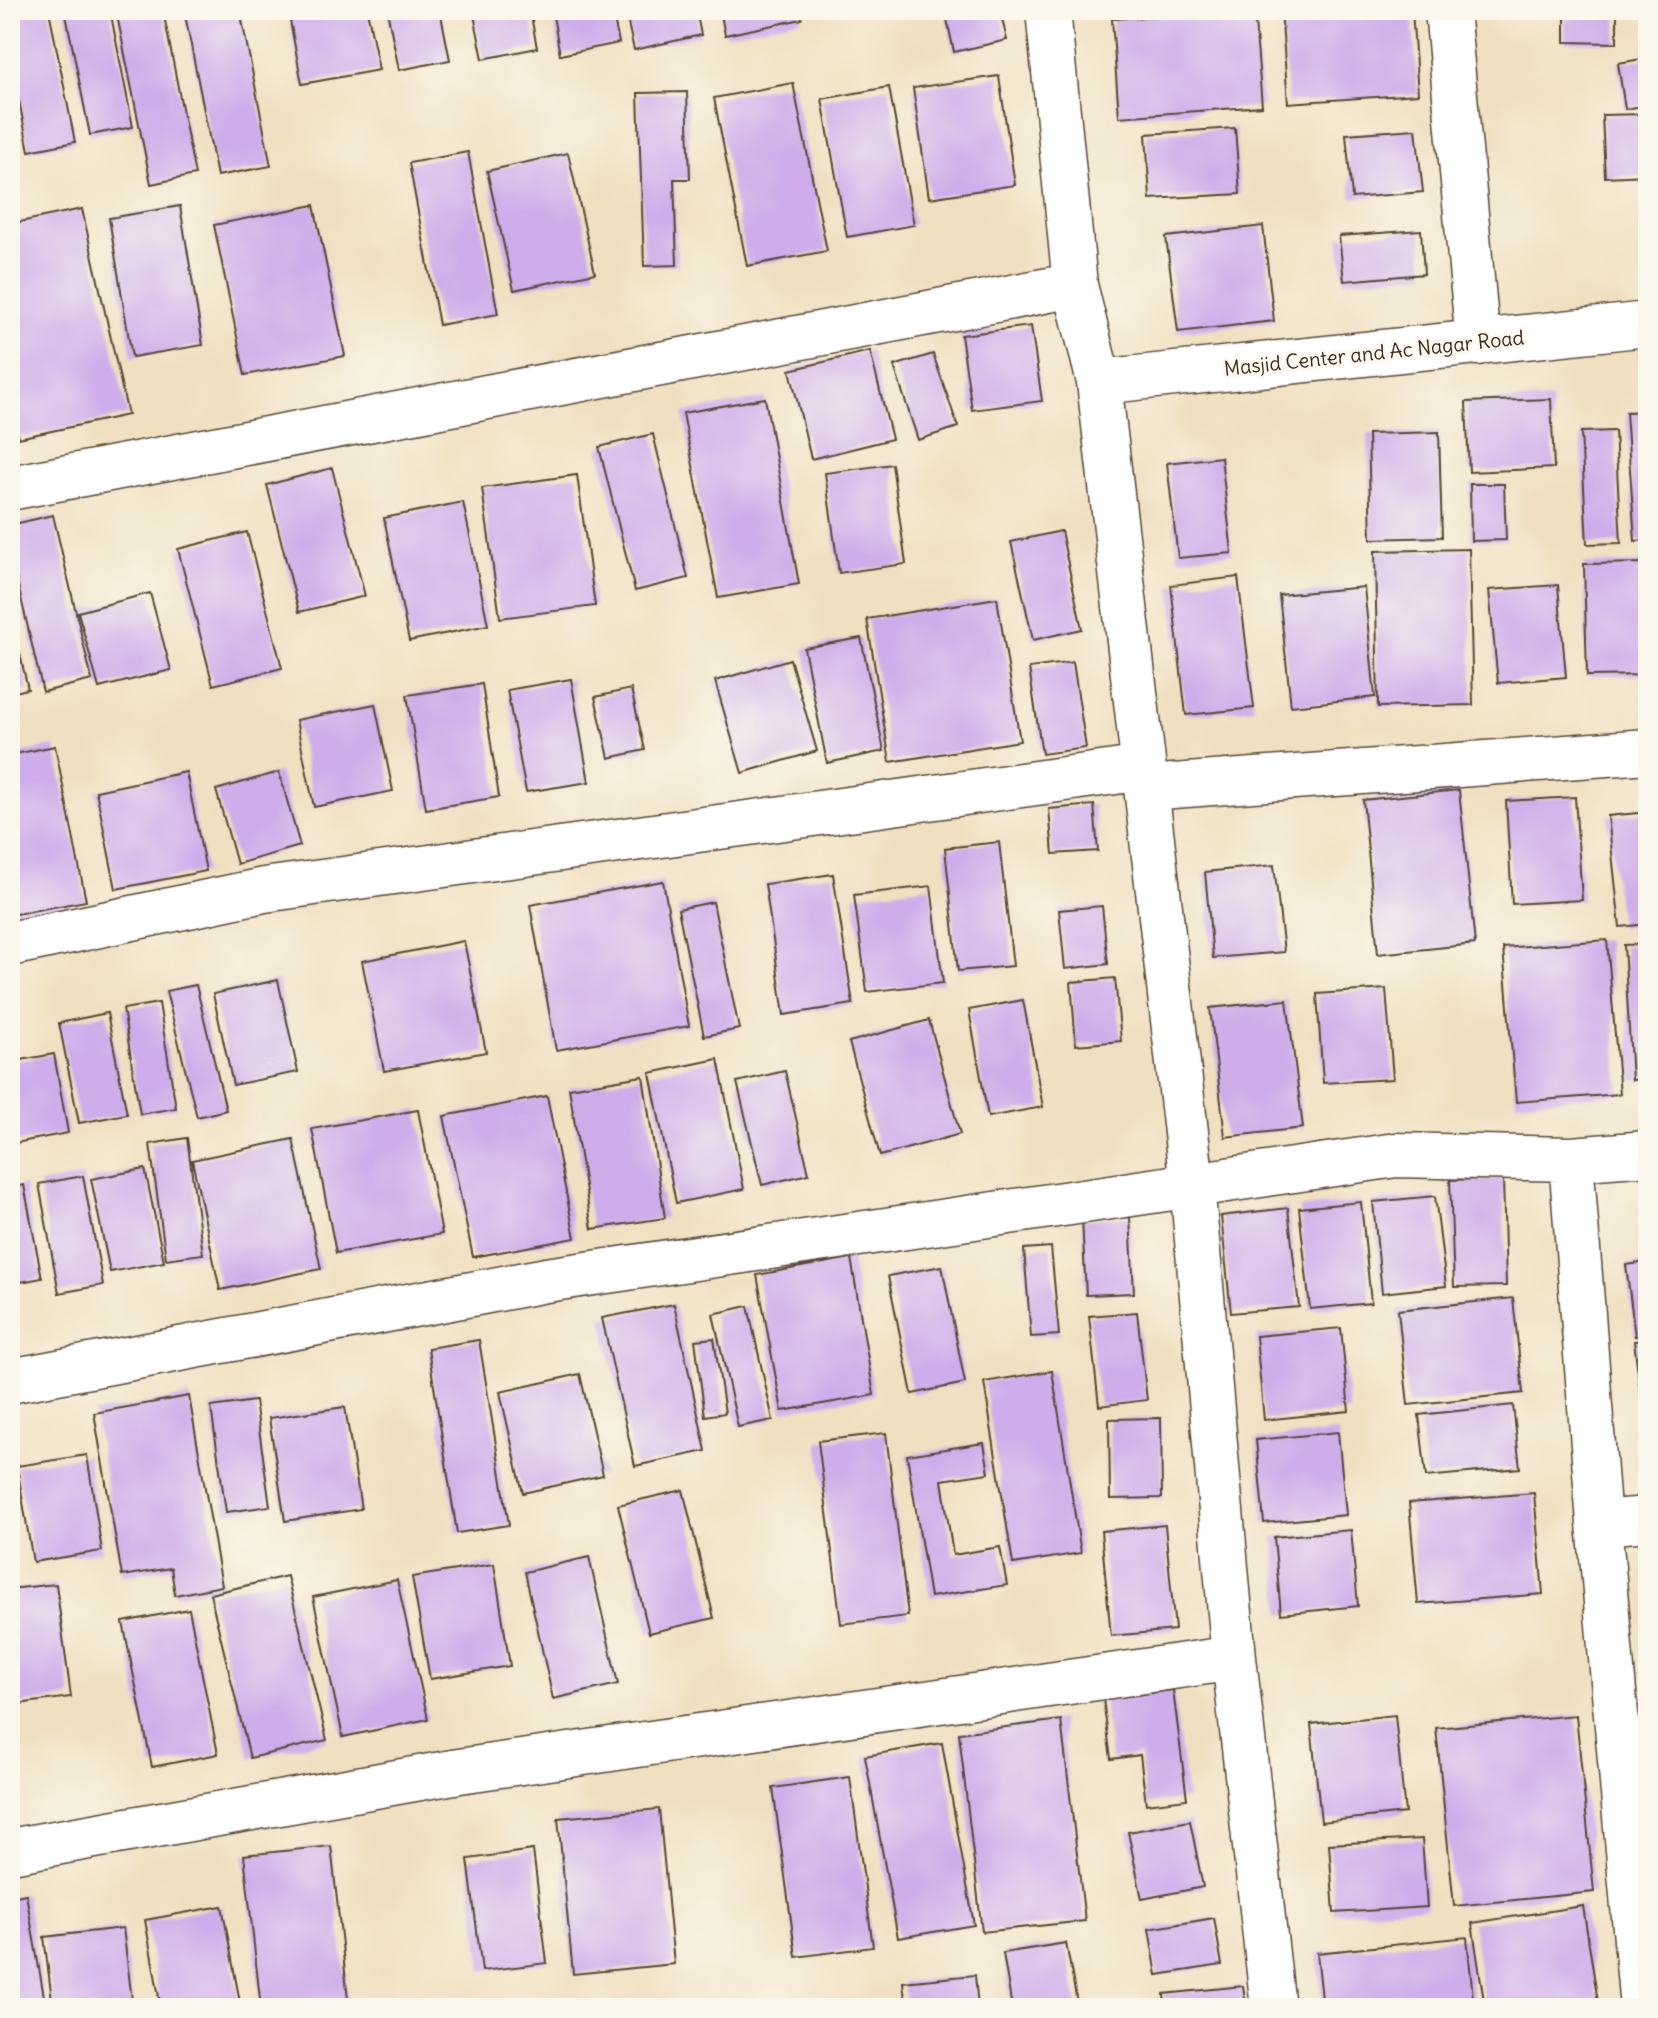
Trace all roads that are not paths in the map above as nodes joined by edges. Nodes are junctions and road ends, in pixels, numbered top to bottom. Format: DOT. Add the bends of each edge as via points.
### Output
graph roads {
  1 [pos="1048,10"];
  2 [pos="1447,10"];
  3 [pos="1075,285"];
  4 [pos="1648,324"];
  5 [pos="1478,343"];
  6 [pos="1099,382"];
  7 [pos="10,488"];
  8 [pos="1648,751"];
  9 [pos="1145,778"];
  10 [pos="10,944"];
  11 [pos="1648,1153"];
  12 [pos="1571,1159"];
  13 [pos="1192,1184"];
  14 [pos="10,1381"];
  15 [pos="1648,1519"];
  16 [pos="1599,1523"];
  17 [pos="1234,1658"];
  18 [pos="10,1851"];
  19 [pos="1273,2008"];
  20 [pos="1642,2008"];
  1 -- 3 [label="street"];
  2 -- 5 [label="street"];
  3 -- 6 [label="street"];
  3 -- 7 [label="street"];
  4 -- 5 [label="street, Masjid Center and Ac Nagar Road"];
  5 -- 6 [label="street, Masjid Center and Ac Nagar Road"];
  6 -- 9 [label="street"];
  8 -- 9 [label="street"];
  9 -- 10 [label="street" via="264,890"];
  9 -- 13 [label="street"];
  11 -- 12 [label="street"];
  12 -- 13 [label="street" via="1396,1155"];
  12 -- 16 [label="street"];
  13 -- 14 [label="street" via="546,1280"];
  13 -- 17 [label="street"];
  15 -- 16 [label="street"];
  16 -- 20 [label="street"];
  17 -- 18 [label="street" via="459,1771"];
  17 -- 19 [label="street"];
}
